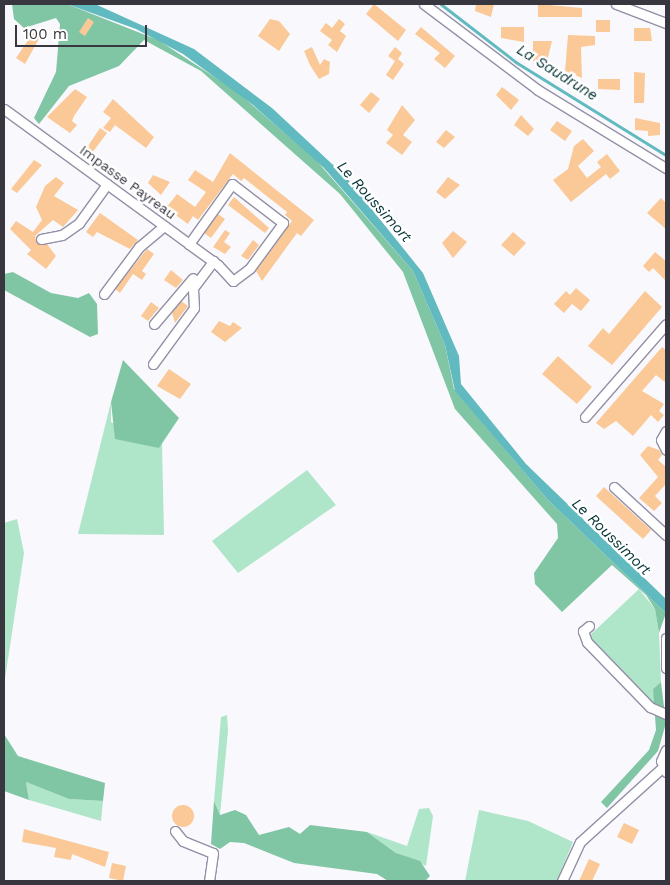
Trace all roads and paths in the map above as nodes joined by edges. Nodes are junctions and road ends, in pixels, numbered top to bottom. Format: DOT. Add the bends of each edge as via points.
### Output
graph roads {
  1 [pos="424,4"];
  2 [pos="616,4"];
  3 [pos="666,23"];
  4 [pos="4,109"];
  5 [pos="666,168"];
  6 [pos="108,184"];
  7 [pos="164,226"];
  8 [pos="41,239"];
  9 [pos="189,244"];
  10 [pos="210,259"];
  11 [pos="104,294"];
  12 [pos="154,324"];
  13 [pos="666,324"];
  14 [pos="153,364"];
  15 [pos="585,418"];
  16 [pos="666,431"];
  17 [pos="666,450"];
  18 [pos="614,487"];
  19 [pos="666,535"];
  20 [pos="589,626"];
  21 [pos="666,638"];
  22 [pos="666,668"];
  23 [pos="666,714"];
  24 [pos="666,750"];
  25 [pos="664,770"];
  26 [pos="175,831"];
  27 [pos="209,881"];
  28 [pos="562,881"];
  1 -- 5 [label="street" via="538,90"];
  2 -- 3 [label="street"];
  4 -- 6 [label="street, Impasse Payreau"];
  6 -- 7 [label="street, Impasse Payreau"];
  6 -- 8 [label="street" via="79,223 62,235"];
  7 -- 9 [label="street, Impasse Payreau"];
  7 -- 11 [label="street" via="139,248"];
  9 -- 10 [label="street, Impasse Payreau"];
  9 -- 10 [label="street, Impasse Payreau" via="232,184 282,219 250,268 233,282"];
  10 -- 12 [label="street"];
  10 -- 14 [label="street" via="192,288 194,308"];
  13 -- 15 [label="street"];
  16 -- 17 [label="street" via="661,440"];
  18 -- 19 [label="street"];
  20 -- 23 [label="street" via="583,631 587,642 650,707"];
  21 -- 22 [label="street"];
  24 -- 25 [label="street"];
  25 -- 28 [label="street" via="580,842"];
  26 -- 27 [label="street" via="183,840 213,853"];
}
